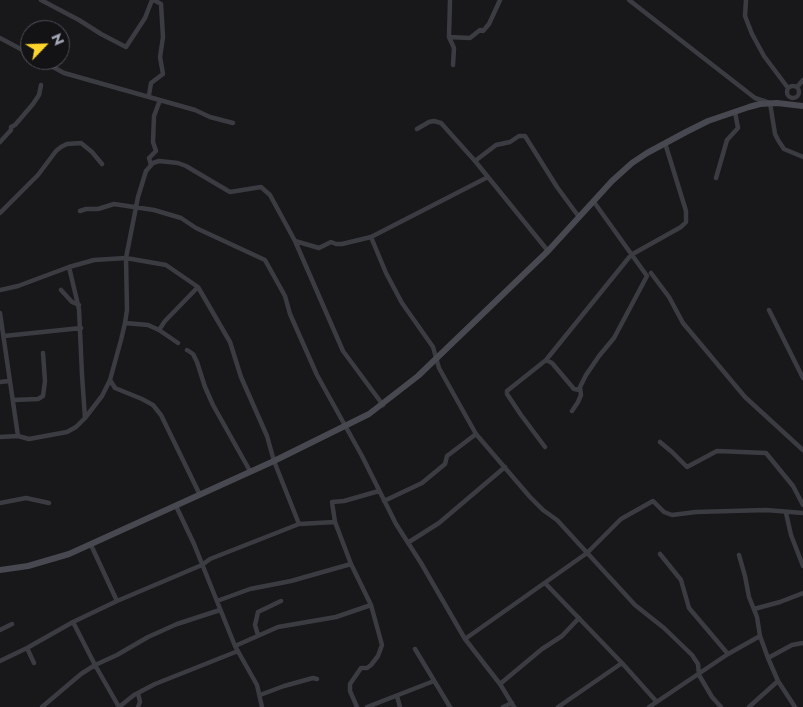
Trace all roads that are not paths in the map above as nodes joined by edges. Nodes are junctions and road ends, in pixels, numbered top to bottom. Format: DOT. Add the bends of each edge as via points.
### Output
graph roads {
  1 [pos="41,0"];
  2 [pos="153,0"];
  3 [pos="450,0"];
  4 [pos="500,0"];
  5 [pos="629,0"];
  6 [pos="640,0"];
  7 [pos="746,0"];
  8 [pos="639,8"];
  9 [pos="449,37"];
  10 [pos="0,38"];
  11 [pos="20,49"];
  12 [pos="453,65"];
  13 [pos="58,70"];
  14 [pos="803,80"];
  15 [pos="41,85"];
  16 [pos="796,87"];
  17 [pos="788,88"];
  18 [pos="149,95"];
  19 [pos="787,96"];
  20 [pos="797,97"];
  21 [pos="160,100"];
  22 [pos="773,103"];
  23 [pos="803,105"];
  24 [pos="735,112"];
  25 [pos="232,123"];
  26 [pos="417,129"];
  27 [pos="0,142"];
  28 [pos="665,143"];
  29 [pos="803,157"];
  30 [pos="475,160"];
  31 [pos="102,164"];
  32 [pos="151,165"];
  33 [pos="488,177"];
  34 [pos="716,178"];
  35 [pos="594,202"];
  36 [pos="136,208"];
  37 [pos="80,211"];
  38 [pos="0,212"];
  39 [pos="578,217"];
  40 [pos="371,237"];
  41 [pos="294,240"];
  42 [pos="548,251"];
  43 [pos="632,255"];
  44 [pos="126,258"];
  45 [pos="69,267"];
  46 [pos="651,273"];
  47 [pos="198,287"];
  48 [pos="0,290"];
  49 [pos="61,290"];
  50 [pos="78,304"];
  51 [pos="769,310"];
  52 [pos="0,313"];
  53 [pos="125,323"];
  54 [pos="81,328"];
  55 [pos="159,330"];
  56 [pos="4,336"];
  57 [pos="178,343"];
  58 [pos="187,350"];
  59 [pos="43,353"];
  60 [pos="436,358"];
  61 [pos="546,360"];
  62 [pos="803,378"];
  63 [pos="110,380"];
  64 [pos="9,381"];
  65 [pos="0,382"];
  66 [pos="580,388"];
  67 [pos="13,400"];
  68 [pos="383,405"];
  69 [pos="572,411"];
  70 [pos="85,418"];
  71 [pos="346,426"];
  72 [pos="476,434"];
  73 [pos="18,436"];
  74 [pos="0,437"];
  75 [pos="660,442"];
  76 [pos="545,447"];
  77 [pos="803,450"];
  78 [pos="274,461"];
  79 [pos="505,467"];
  80 [pos="250,471"];
  81 [pos="379,491"];
  82 [pos="200,495"];
  83 [pos="384,501"];
  84 [pos="0,503"];
  85 [pos="49,503"];
  86 [pos="803,505"];
  87 [pos="176,506"];
  88 [pos="786,513"];
  89 [pos="803,513"];
  90 [pos="335,522"];
  91 [pos="299,524"];
  92 [pos="409,542"];
  93 [pos="91,545"];
  94 [pos="587,553"];
  95 [pos="660,554"];
  96 [pos="739,555"];
  97 [pos="351,564"];
  98 [pos="202,565"];
  99 [pos="803,566"];
  100 [pos="0,570"];
  101 [pos="544,583"];
  102 [pos="803,593"];
  103 [pos="117,601"];
  104 [pos="217,601"];
  105 [pos="282,601"];
  106 [pos="371,605"];
  107 [pos="754,609"];
  108 [pos="220,610"];
  109 [pos="579,618"];
  110 [pos="73,622"];
  111 [pos="12,624"];
  112 [pos="0,630"];
  113 [pos="258,635"];
  114 [pos="760,636"];
  115 [pos="464,639"];
  116 [pos="803,643"];
  117 [pos="235,646"];
  118 [pos="27,648"];
  119 [pos="414,649"];
  120 [pos="238,652"];
  121 [pos="728,654"];
  122 [pos="768,658"];
  123 [pos="0,661"];
  124 [pos="34,663"];
  125 [pos="622,663"];
  126 [pos="95,665"];
  127 [pos="699,674"];
  128 [pos="317,680"];
  129 [pos="434,681"];
  130 [pos="778,681"];
  131 [pos="500,684"];
  132 [pos="138,693"];
  133 [pos="260,695"];
  134 [pos="397,696"];
  135 [pos="656,701"];
  136 [pos="513,705"];
  137 [pos="42,707"];
  138 [pos="138,707"];
  139 [pos="262,707"];
  140 [pos="357,707"];
  141 [pos="367,707"];
  142 [pos="400,707"];
  143 [pos="450,707"];
  144 [pos="503,707"];
  145 [pos="558,707"];
  146 [pos="649,707"];
  147 [pos="721,707"];
  148 [pos="749,707"];
  149 [pos="795,707"];
  1 -- 2 [label="street" via="126,46"];
  2 -- 18 [label="street" via="161,4 163,37 160,57 163,74 151,83"];
  3 -- 9 [label="street"];
  4 -- 9 [label="street" via="485,29 470,38"];
  5 -- 8 [label="street"];
  6 -- 8 [label="street"];
  7 -- 17 [label="street" via="745,16 752,34"];
  8 -- 22 [label="street" via="755,98"];
  9 -- 12 [label="street" via="454,48"];
  10 -- 11 [label="street"];
  13 -- 21 [label="street"];
  14 -- 16 [label="street"];
  15 -- 27 [label="street" via="33,104"];
  16 -- 17 [label="street"];
  16 -- 20 [label="street"];
  17 -- 19 [label="street"];
  19 -- 20 [label="street"];
  19 -- 22 [label="street"];
  20 -- 23 [label="street"];
  21 -- 25 [label="street"];
  21 -- 32 [label="street" via="154,116 156,151 150,158"];
  22 -- 23 [label="street"];
  22 -- 24 [label="street"];
  22 -- 29 [label="street" via="778,140 784,149"];
  24 -- 28 [label="street" via="708,121"];
  24 -- 34 [label="street" via="738,128 727,140"];
  26 -- 30 [label="street" via="429,122 438,122"];
  28 -- 35 [label="street" via="632,163"];
  28 -- 43 [label="street" via="686,211 686,222"];
  30 -- 33 [label="street"];
  30 -- 39 [label="street" via="496,145 525,136"];
  31 -- 38 [label="street" via="81,143 67,144 56,151 38,175"];
  32 -- 36 [label="street" via="146,171"];
  32 -- 41 [label="street" via="160,161 178,163 230,192 261,187 270,195"];
  33 -- 40 [label="street"];
  33 -- 42 [label="street"];
  35 -- 39 [label="street"];
  35 -- 43 [label="street"];
  36 -- 37 [label="street" via="114,204"];
  36 -- 44 [label="street"];
  36 -- 71 [label="street" via="181,218 265,260 285,296 313,367"];
  39 -- 42 [label="street"];
  40 -- 41 [label="street" via="342,244 330,242 319,248"];
  40 -- 60 [label="street" via="402,304 433,347"];
  41 -- 68 [label="street" via="343,351"];
  42 -- 60 [label="street"];
  43 -- 61 [label="street"];
  43 -- 66 [label="street" via="647,276 614,338"];
  44 -- 45 [label="street" via="94,260"];
  44 -- 47 [label="street" via="166,265"];
  44 -- 53 [label="street"];
  45 -- 48 [label="street"];
  45 -- 50 [label="street"];
  46 -- 77 [label="street" via="683,323 745,397"];
  47 -- 55 [label="street"];
  47 -- 78 [label="street" via="230,342"];
  49 -- 50 [label="street"];
  50 -- 54 [label="street"];
  51 -- 62 [label="street"];
  52 -- 56 [label="street"];
  53 -- 55 [label="street" via="144,324"];
  53 -- 63 [label="street"];
  54 -- 56 [label="street"];
  54 -- 70 [label="street"];
  55 -- 57 [label="street"];
  56 -- 64 [label="street"];
  58 -- 80 [label="street" via="193,354 213,405"];
  59 -- 67 [label="street" via="43,396"];
  60 -- 68 [label="street"];
  60 -- 72 [label="street"];
  61 -- 66 [label="street" via="574,389"];
  61 -- 76 [label="street" via="507,392"];
  63 -- 70 [label="street"];
  63 -- 82 [label="street" via="115,388 153,405 161,415"];
  64 -- 65 [label="street"];
  64 -- 67 [label="street"];
  66 -- 69 [label="street" via="578,402"];
  67 -- 73 [label="street"];
  68 -- 71 [label="street"];
  70 -- 73 [label="street" via="67,432 29,439"];
  71 -- 78 [label="street"];
  71 -- 81 [label="street"];
  72 -- 79 [label="street"];
  72 -- 83 [label="street" via="447,456 445,464 422,483"];
  73 -- 74 [label="street"];
  75 -- 86 [label="street" via="687,468 717,451 766,453 793,486"];
  78 -- 80 [label="street"];
  78 -- 91 [label="street"];
  79 -- 92 [label="street" via="438,523"];
  79 -- 94 [label="street" via="530,497 557,520"];
  80 -- 82 [label="street"];
  81 -- 83 [label="street"];
  81 -- 90 [label="street" via="332,502"];
  82 -- 87 [label="street"];
  83 -- 92 [label="street"];
  84 -- 85 [label="street" via="26,498"];
  87 -- 93 [label="street"];
  87 -- 98 [label="street"];
  88 -- 89 [label="street"];
  88 -- 94 [label="street" via="766,510 672,515 653,501 621,520"];
  88 -- 99 [label="street"];
  90 -- 91 [label="street"];
  90 -- 97 [label="street"];
  91 -- 98 [label="street"];
  92 -- 115 [label="street"];
  93 -- 100 [label="street" via="44,562"];
  93 -- 103 [label="street"];
  94 -- 101 [label="street"];
  94 -- 127 [label="street" via="635,606 685,648 698,664"];
  95 -- 121 [label="street" via="681,580 689,608"];
  96 -- 107 [label="street"];
  97 -- 104 [label="street" via="250,589"];
  97 -- 106 [label="street"];
  98 -- 103 [label="street"];
  98 -- 104 [label="street"];
  101 -- 109 [label="street"];
  101 -- 115 [label="street"];
  102 -- 107 [label="street"];
  103 -- 110 [label="street"];
  104 -- 108 [label="street"];
  105 -- 113 [label="street" via="258,612 255,625"];
  106 -- 113 [label="street" via="336,617"];
  106 -- 140 [label="street" via="382,644 371,665 361,668 350,684"];
  107 -- 114 [label="street"];
  108 -- 117 [label="street"];
  108 -- 126 [label="street" via="177,624"];
  109 -- 125 [label="street"];
  109 -- 131 [label="street" via="562,636"];
  110 -- 118 [label="street"];
  110 -- 126 [label="street"];
  111 -- 112 [label="street"];
  113 -- 117 [label="street"];
  114 -- 121 [label="street"];
  114 -- 122 [label="street"];
  115 -- 131 [label="street"];
  116 -- 122 [label="street"];
  117 -- 120 [label="street"];
  118 -- 123 [label="street"];
  118 -- 124 [label="street"];
  119 -- 129 [label="street"];
  120 -- 132 [label="street"];
  120 -- 133 [label="street"];
  121 -- 127 [label="street"];
  122 -- 130 [label="street"];
  125 -- 135 [label="street"];
  125 -- 145 [label="street"];
  126 -- 132 [label="street" via="119,707"];
  126 -- 137 [label="street"];
  127 -- 135 [label="street"];
  127 -- 147 [label="street"];
  128 -- 133 [label="street" via="313,678"];
  129 -- 134 [label="street"];
  129 -- 143 [label="street"];
  130 -- 148 [label="street"];
  130 -- 149 [label="street"];
  131 -- 136 [label="street"];
  132 -- 138 [label="street"];
  133 -- 139 [label="street"];
  134 -- 141 [label="street"];
  134 -- 142 [label="street"];
  135 -- 146 [label="street"];
  136 -- 144 [label="street"];
}
